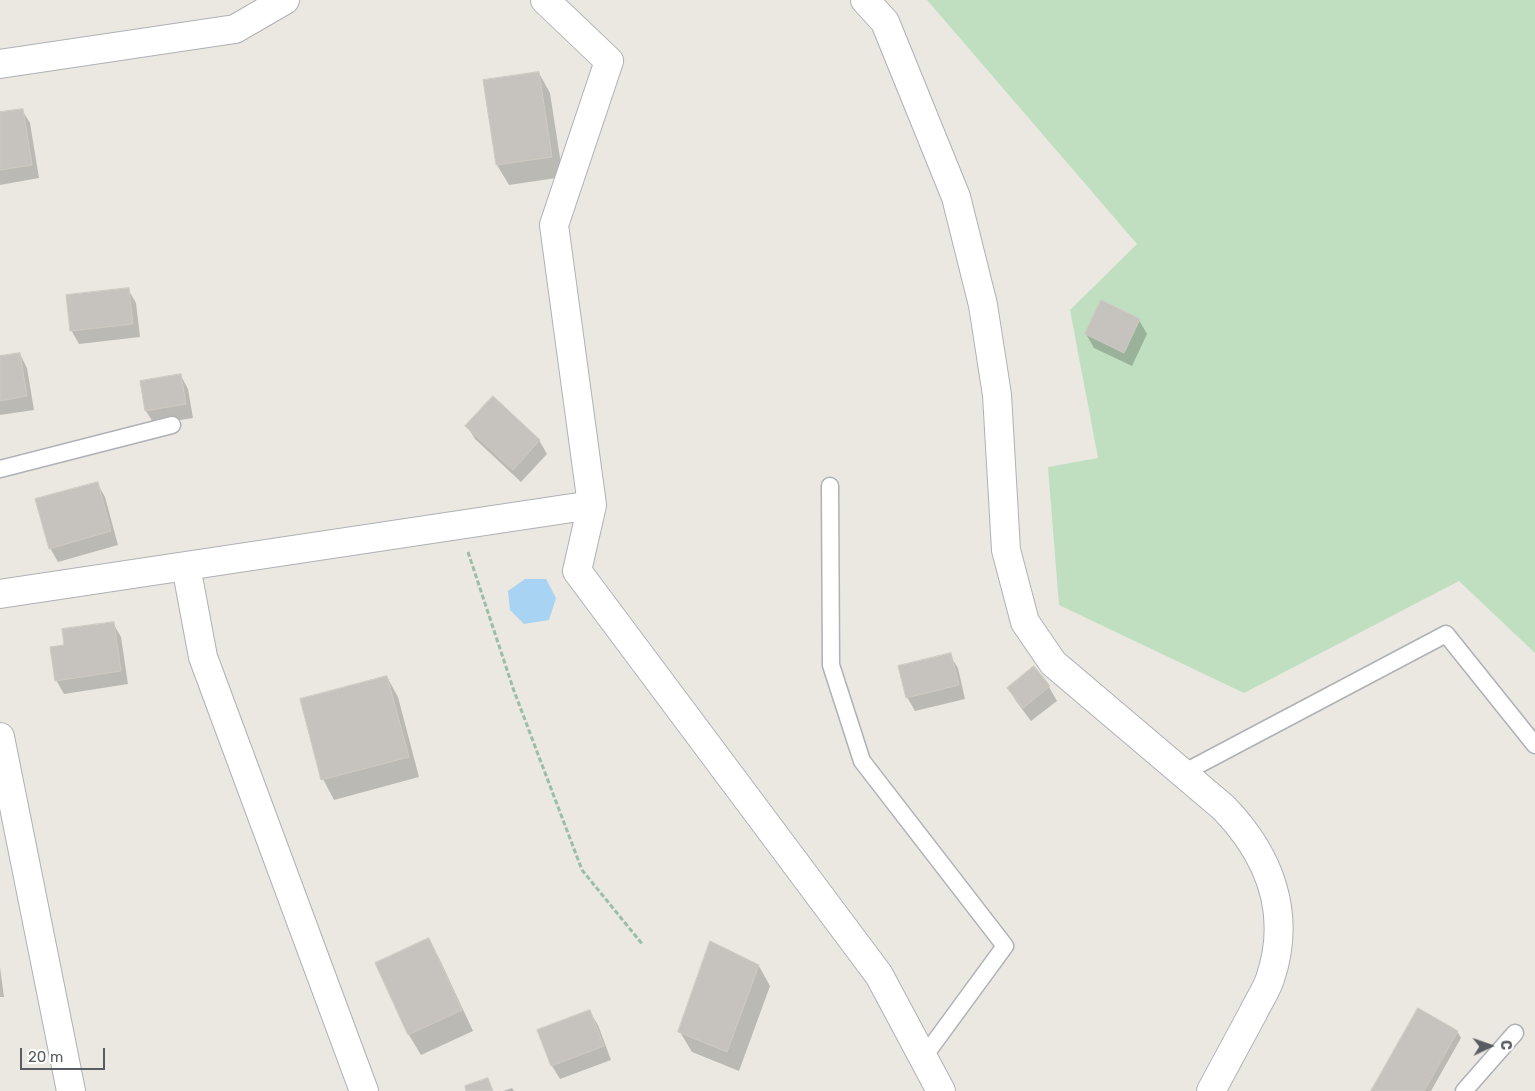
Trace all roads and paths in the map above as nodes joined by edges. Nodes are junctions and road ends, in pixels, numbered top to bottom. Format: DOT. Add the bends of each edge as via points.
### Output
graph roads {
  1 [pos="285,0"];
  2 [pos="545,0"];
  3 [pos="865,0"];
  4 [pos="0,64"];
  5 [pos="172,425"];
  6 [pos="0,469"];
  7 [pos="830,486"];
  8 [pos="592,505"];
  9 [pos="459,525"];
  10 [pos="186,566"];
  11 [pos="0,594"];
  12 [pos="0,737"];
  13 [pos="1535,745"];
  14 [pos="1183,773"];
  15 [pos="643,945"];
  16 [pos="1515,1033"];
  17 [pos="923,1058"];
  18 [pos="71,1091"];
  19 [pos="364,1091"];
  20 [pos="941,1091"];
  21 [pos="1211,1091"];
  22 [pos="1464,1091"];
  1 -- 4 [label="street" via="235,29"];
  2 -- 8 [label="street" via="609,61 554,225"];
  3 -- 14 [label="street" via="885,22 956,197 983,305 997,395 1006,550 1025,622 1053,662"];
  5 -- 6 [label="lane"];
  7 -- 17 [label="lane" via="831,665 862,761 1005,946"];
  8 -- 9 [label="street"];
  8 -- 17 [label="street" via="577,571 879,975"];
  9 -- 10 [label="street"];
  9 -- 15 [label="path" via="514,692 582,870"];
  10 -- 11 [label="street"];
  10 -- 19 [label="street" via="203,657"];
  12 -- 18 [label="street"];
  13 -- 14 [label="lane" via="1446,634"];
  14 -- 21 [label="street" via="1242,826 1261,856 1276,897 1280,935 1270,980"];
  16 -- 22 [label="lane"];
  17 -- 20 [label="street"];
}
